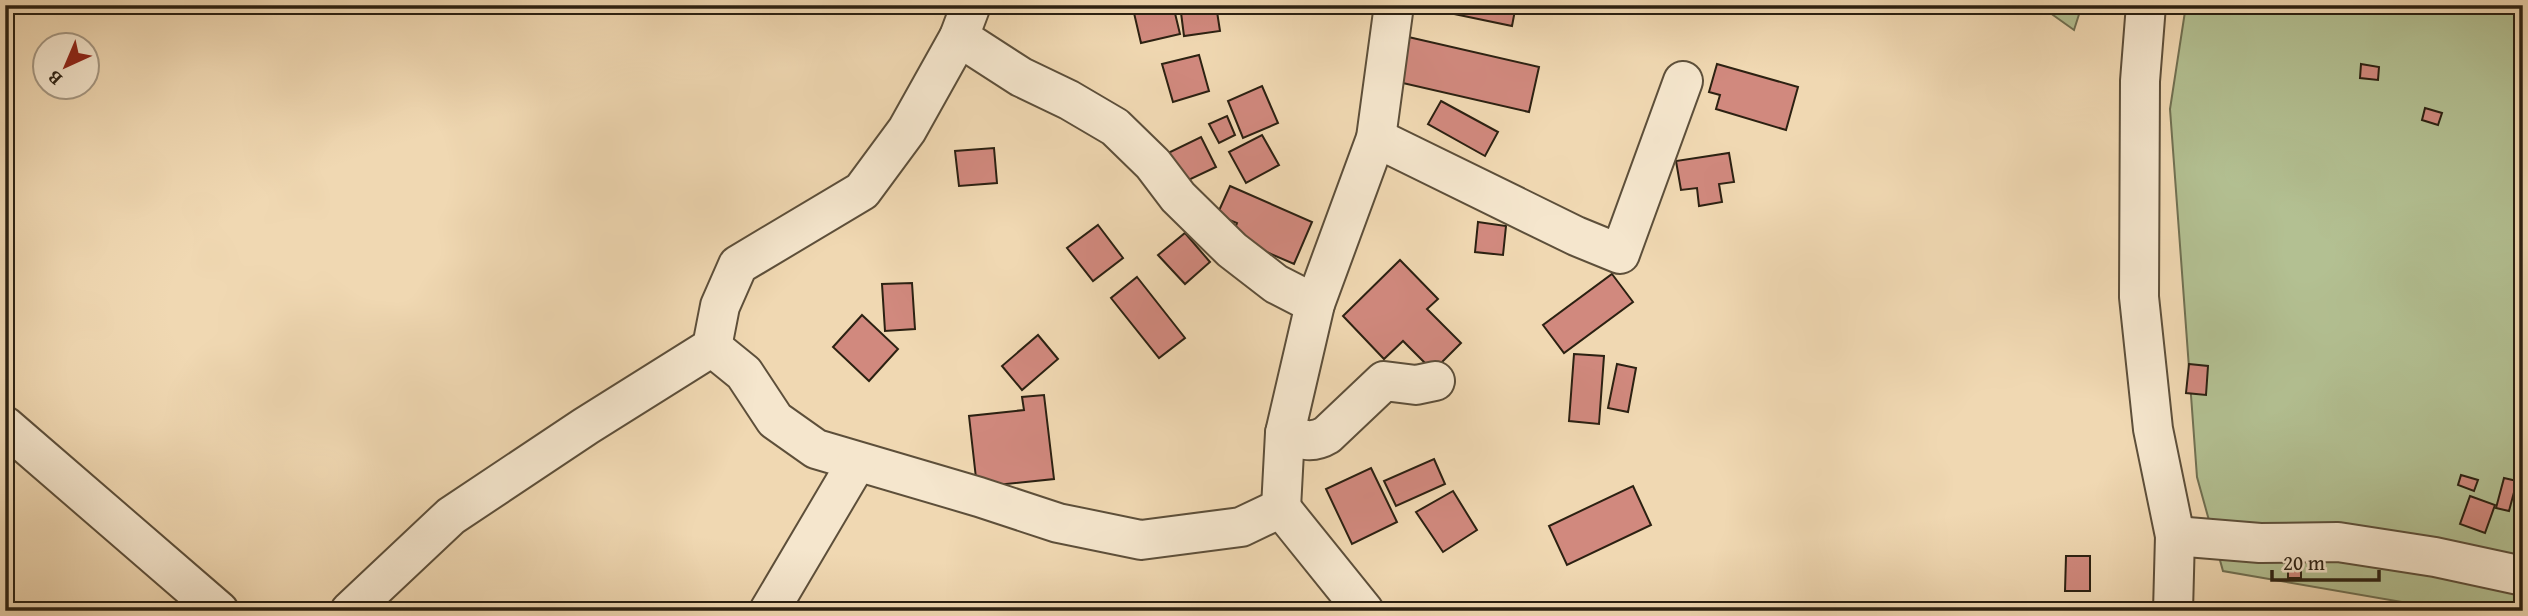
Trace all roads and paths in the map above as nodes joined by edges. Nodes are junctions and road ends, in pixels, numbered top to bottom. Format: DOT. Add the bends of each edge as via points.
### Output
graph roads {
  1 [pos="1394,5"];
  2 [pos="2146,5"];
  3 [pos="965,21"];
  4 [pos="1683,81"];
  5 [pos="1376,138"];
  6 [pos="1315,304"];
  7 [pos="712,347"];
  8 [pos="1435,381"];
  9 [pos="5,426"];
  10 [pos="1285,433"];
  11 [pos="858,462"];
  12 [pos="1281,508"];
  13 [pos="2175,536"];
  14 [pos="2523,576"];
  15 [pos="219,611"];
  16 [pos="350,611"];
  17 [pos="769,611"];
  18 [pos="1364,611"];
  19 [pos="2173,611"];
  1 -- 5 [label="street"];
  2 -- 13 [label="street" via="2140,81 2138,297 2153,429"];
  3 -- 6 [label="street" via="1021,77 1115,127 1232,250 1276,284"];
  3 -- 7 [label="street" via="907,130 862,191 738,265 720,306"];
  4 -- 5 [label="street" via="1620,254"];
  5 -- 6 [label="street"];
  6 -- 10 [label="street"];
  7 -- 11 [label="street" via="744,373 775,420 816,449"];
  7 -- 16 [label="street" via="452,516"];
  8 -- 10 [label="street" via="1416,385 1384,381 1318,441 1303,441"];
  9 -- 15 [label="street"];
  10 -- 12 [label="street"];
  11 -- 12 [label="street" via="1058,523 1141,540 1241,527"];
  11 -- 17 [label="street"];
  12 -- 18 [label="street"];
  13 -- 14 [label="street" via="2338,542"];
  13 -- 19 [label="street"];
}
